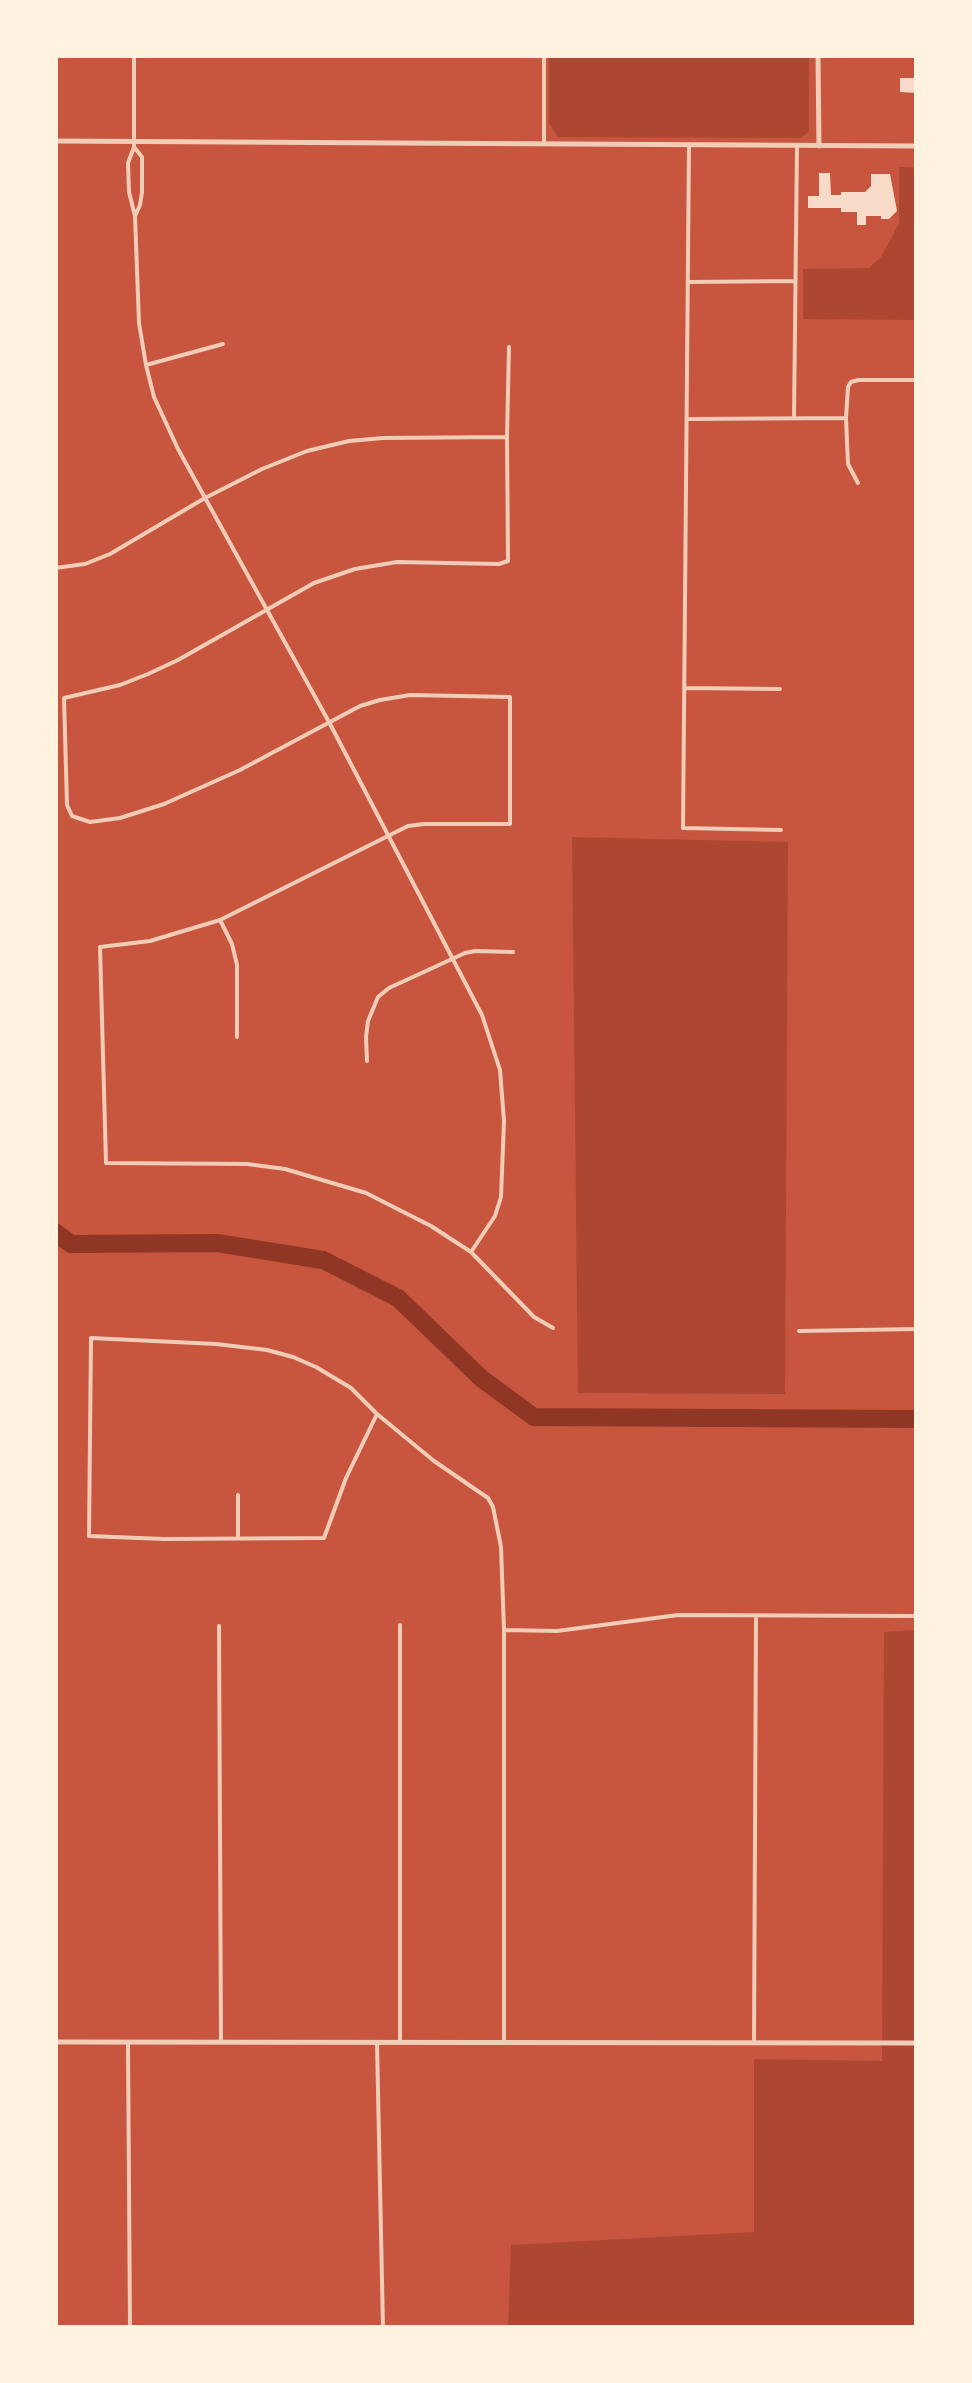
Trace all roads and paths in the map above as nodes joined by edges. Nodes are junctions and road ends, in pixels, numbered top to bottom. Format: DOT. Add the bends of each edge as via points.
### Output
graph roads {
  1 [pos="134,55"];
  2 [pos="544,55"];
  3 [pos="818,55"];
  4 [pos="55,141"];
  5 [pos="134,144"];
  6 [pos="544,144"];
  7 [pos="689,144"];
  8 [pos="797,145"];
  9 [pos="819,146"];
  10 [pos="917,146"];
  11 [pos="135,216"];
  12 [pos="796,281"];
  13 [pos="688,282"];
  14 [pos="223,344"];
  15 [pos="509,347"];
  16 [pos="146,365"];
  17 [pos="917,380"];
  18 [pos="794,418"];
  19 [pos="846,418"];
  20 [pos="686,419"];
  21 [pos="507,437"];
  22 [pos="858,483"];
  23 [pos="205,498"];
  24 [pos="55,568"];
  25 [pos="267,608"];
  26 [pos="684,688"];
  27 [pos="780,689"];
  28 [pos="329,722"];
  29 [pos="782,830"];
  30 [pos="387,836"];
  31 [pos="220,920"];
  32 [pos="513,952"];
  33 [pos="452,958"];
  34 [pos="237,1036"];
  35 [pos="367,1061"];
  36 [pos="470,1252"];
  37 [pos="553,1328"];
  38 [pos="917,1330"];
  39 [pos="798,1331"];
  40 [pos="377,1414"];
  41 [pos="238,1494"];
  42 [pos="238,1539"];
  43 [pos="917,1616"];
  44 [pos="756,1617"];
  45 [pos="400,1624"];
  46 [pos="219,1626"];
  47 [pos="504,1630"];
  48 [pos="55,2042"];
  49 [pos="128,2042"];
  50 [pos="221,2042"];
  51 [pos="377,2042"];
  52 [pos="400,2042"];
  53 [pos="504,2043"];
  54 [pos="754,2043"];
  55 [pos="917,2044"];
  56 [pos="130,2328"];
  57 [pos="383,2328"];
  1 -- 5 [label="street"];
  2 -- 6 [label="street"];
  3 -- 9 [label="street"];
  4 -- 5 [label="street"];
  5 -- 6 [label="street"];
  5 -- 11 [label="street" via="128,163"];
  5 -- 11 [label="street" via="142,157"];
  6 -- 7 [label="street"];
  7 -- 8 [label="street"];
  7 -- 13 [label="street"];
  8 -- 9 [label="street"];
  8 -- 12 [label="street"];
  9 -- 10 [label="street"];
  11 -- 16 [label="street"];
  12 -- 13 [label="street"];
  12 -- 18 [label="street"];
  13 -- 20 [label="street"];
  14 -- 16 [label="street"];
  15 -- 21 [label="street"];
  16 -- 23 [label="street" via="168,430"];
  17 -- 19 [label="street" via="851,382"];
  18 -- 19 [label="street"];
  18 -- 20 [label="street"];
  19 -- 22 [label="street" via="848,464"];
  20 -- 26 [label="street"];
  21 -- 23 [label="street" via="350,442 307,451"];
  21 -- 25 [label="street" via="508,561 376,564 314,583"];
  23 -- 24 [label="street" via="110,554"];
  23 -- 25 [label="street"];
  25 -- 28 [label="street"];
  25 -- 28 [label="street" via="148,674 64,698 72,816 90,822 164,804"];
  26 -- 27 [label="street"];
  26 -- 29 [label="street" via="683,828"];
  28 -- 30 [label="street"];
  28 -- 30 [label="street" via="394,697 510,697 510,824 424,824"];
  30 -- 31 [label="street"];
  30 -- 33 [label="street"];
  31 -- 34 [label="street" via="237,965"];
  31 -- 36 [label="street" via="150,941 100,947 106,1163 285,1169 382,1200"];
  32 -- 33 [label="street"];
  33 -- 35 [label="street" via="378,997 368,1021"];
  33 -- 36 [label="street" via="492,1044 504,1121 501,1197"];
  36 -- 37 [label="street"];
  38 -- 39 [label="street"];
  40 -- 42 [label="street" via="324,1538"];
  40 -- 42 [label="street" via="351,1388 280,1354 91,1338 89,1536"];
  40 -- 47 [label="street" via="488,1498 501,1547"];
  41 -- 42 [label="street"];
  43 -- 44 [label="street"];
  44 -- 47 [label="street" via="678,1615 557,1631"];
  44 -- 54 [label="street"];
  45 -- 52 [label="street"];
  46 -- 50 [label="street"];
  47 -- 53 [label="street"];
  48 -- 49 [label="street"];
  49 -- 50 [label="street"];
  49 -- 56 [label="street"];
  50 -- 51 [label="street"];
  51 -- 52 [label="street"];
  51 -- 57 [label="street"];
  52 -- 53 [label="street"];
  53 -- 54 [label="street"];
  54 -- 55 [label="street"];
}
